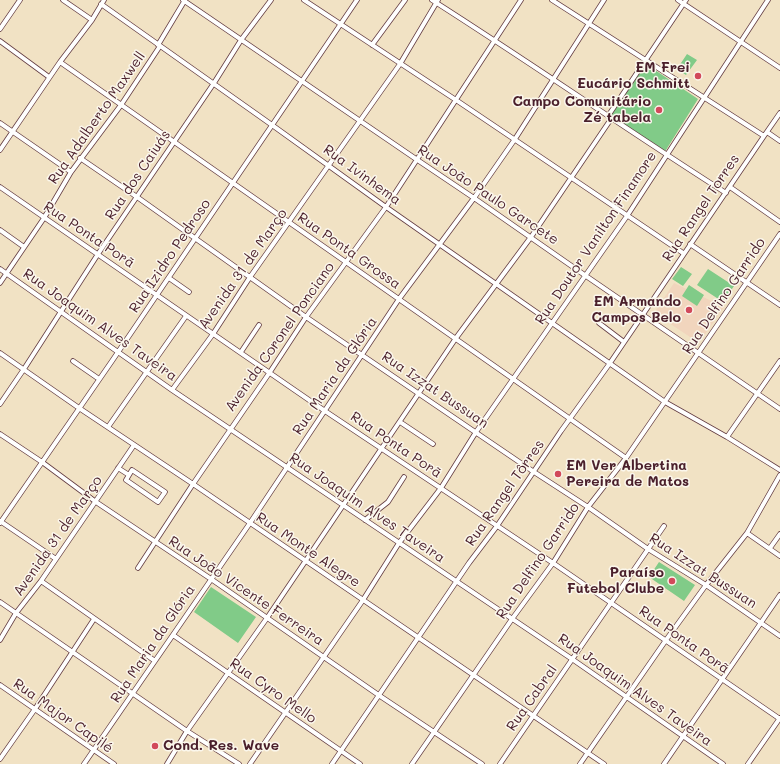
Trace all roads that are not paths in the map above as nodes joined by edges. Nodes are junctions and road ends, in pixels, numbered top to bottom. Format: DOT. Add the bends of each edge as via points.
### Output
graph roads {
  1 [pos="20,0"];
  2 [pos="63,0"];
  3 [pos="104,0"];
  4 [pos="184,0"];
  5 [pos="271,0"];
  6 [pos="304,0"];
  7 [pos="357,0"];
  8 [pos="405,0"];
  9 [pos="521,0"];
  10 [pos="552,0"];
  11 [pos="604,0"];
  12 [pos="678,0"];
  13 [pos="768,0"];
  14 [pos="435,1"];
  15 [pos="684,2"];
  16 [pos="101,4"];
  17 [pos="92,20"];
  18 [pos="589,23"];
  19 [pos="341,24"];
  20 [pos="0,29"];
  21 [pos="242,40"];
  22 [pos="0,41"];
  23 [pos="493,41"];
  24 [pos="740,42"];
  25 [pos="159,45"];
  26 [pos="372,45"];
  27 [pos="646,60"];
  28 [pos="60,62"];
  29 [pos="400,64"];
  30 [pos="780,68"];
  31 [pos="49,77"];
  32 [pos="554,79"];
  33 [pos="302,80"];
  34 [pos="214,83"];
  35 [pos="704,97"];
  36 [pos="456,100"];
  37 [pos="121,105"];
  38 [pos="780,114"];
  39 [pos="609,118"];
  40 [pos="360,120"];
  41 [pos="0,123"];
  42 [pos="272,124"];
  43 [pos="12,132"];
  44 [pos="765,134"];
  45 [pos="515,139"];
  46 [pos="174,141"];
  47 [pos="780,141"];
  48 [pos="0,150"];
  49 [pos="666,155"];
  50 [pos="80,158"];
  51 [pos="416,159"];
  52 [pos="329,165"];
  53 [pos="71,172"];
  54 [pos="571,178"];
  55 [pos="233,183"];
  56 [pos="0,187"];
  57 [pos="730,187"];
  58 [pos="726,193"];
  59 [pos="137,197"];
  60 [pos="474,198"];
  61 [pos="386,207"];
  62 [pos="627,216"];
  63 [pos="44,218"];
  64 [pos="289,222"];
  65 [pos="780,222"];
  66 [pos="0,230"];
  67 [pos="780,234"];
  68 [pos="531,237"];
  69 [pos="195,239"];
  70 [pos="440,244"];
  71 [pos="690,244"];
  72 [pos="24,247"];
  73 [pos="683,253"];
  74 [pos="98,254"];
  75 [pos="346,262"];
  76 [pos="0,269"];
  77 [pos="7,274"];
  78 [pos="586,276"];
  79 [pos="250,277"];
  80 [pos="169,278"];
  81 [pos="747,282"];
  82 [pos="0,284"];
  83 [pos="496,284"];
  84 [pos="189,292"];
  85 [pos="157,296"];
  86 [pos="399,299"];
  87 [pos="780,305"];
  88 [pos="61,312"];
  89 [pos="642,315"];
  90 [pos="186,316"];
  91 [pos="306,317"];
  92 [pos="599,323"];
  93 [pos="552,324"];
  94 [pos="259,325"];
  95 [pos="213,334"];
  96 [pos="456,338"];
  97 [pos="624,342"];
  98 [pos="119,352"];
  99 [pos="241,352"];
  100 [pos="699,352"];
  101 [pos="0,353"];
  102 [pos="362,354"];
  103 [pos="73,361"];
  104 [pos="780,361"];
  105 [pos="610,363"];
  106 [pos="24,369"];
  107 [pos="147,372"];
  108 [pos="270,372"];
  109 [pos="99,379"];
  110 [pos="512,379"];
  111 [pos="172,390"];
  112 [pos="758,393"];
  113 [pos="420,394"];
  114 [pos="665,402"];
  115 [pos="0,404"];
  116 [pos="79,408"];
  117 [pos="780,409"];
  118 [pos="324,411"];
  119 [pos="570,418"];
  120 [pos="400,422"];
  121 [pos="108,427"];
  122 [pos="230,429"];
  123 [pos="476,432"];
  124 [pos="0,434"];
  125 [pos="727,437"];
  126 [pos="433,444"];
  127 [pos="134,445"];
  128 [pos="382,449"];
  129 [pos="626,458"];
  130 [pos="42,462"];
  131 [pos="287,467"];
  132 [pos="118,468"];
  133 [pos="780,470"];
  134 [pos="534,472"];
  135 [pos="129,476"];
  136 [pos="780,476"];
  137 [pos="404,477"];
  138 [pos="193,484"];
  139 [pos="441,488"];
  140 [pos="96,502"];
  141 [pos="343,505"];
  142 [pos="588,507"];
  143 [pos="365,520"];
  144 [pos="0,522"];
  145 [pos="250,523"];
  146 [pos="497,526"];
  147 [pos="664,526"];
  148 [pos="747,532"];
  149 [pos="780,534"];
  150 [pos="155,542"];
  151 [pos="399,543"];
  152 [pos="770,548"];
  153 [pos="648,549"];
  154 [pos="780,556"];
  155 [pos="56,559"];
  156 [pos="306,560"];
  157 [pos="553,563"];
  158 [pos="138,568"];
  159 [pos="211,579"];
  160 [pos="41,581"];
  161 [pos="456,582"];
  162 [pos="706,585"];
  163 [pos="780,595"];
  164 [pos="363,600"];
  165 [pos="0,602"];
  166 [pos="611,603"];
  167 [pos="16,614"];
  168 [pos="267,618"];
  169 [pos="94,619"];
  170 [pos="512,619"];
  171 [pos="762,623"];
  172 [pos="172,635"];
  173 [pos="418,636"];
  174 [pos="780,636"];
  175 [pos="0,640"];
  176 [pos="666,640"];
  177 [pos="71,651"];
  178 [pos="324,657"];
  179 [pos="572,659"];
  180 [pos="155,661"];
  181 [pos="228,673"];
  182 [pos="474,674"];
  183 [pos="722,680"];
  184 [pos="0,685"];
  185 [pos="133,693"];
  186 [pos="380,696"];
  187 [pos="625,697"];
  188 [pos="35,709"];
  189 [pos="285,713"];
  190 [pos="534,715"];
  191 [pos="780,718"];
  192 [pos="187,731"];
  193 [pos="434,732"];
  194 [pos="682,736"];
  195 [pos="93,750"];
  196 [pos="341,751"];
  197 [pos="588,753"];
  198 [pos="0,759"];
  199 [pos="84,764"];
  200 [pos="114,764"];
  201 [pos="167,764"];
  202 [pos="239,764"];
  203 [pos="250,764"];
  204 [pos="332,764"];
  205 [pos="360,764"];
  206 [pos="412,764"];
  207 [pos="482,764"];
  208 [pos="500,764"];
  209 [pos="580,764"];
  210 [pos="604,764"];
  211 [pos="664,764"];
  212 [pos="723,764"];
  213 [pos="748,764"];
  1 -- 20 [label="street"];
  2 -- 17 [label="street"];
  3 -- 16 [label="street"];
  4 -- 21 [label="street, Rua João Paulo Garcete"];
  4 -- 25 [label="street, Rua Adalberto Maxwell"];
  5 -- 21 [label="street, Rua dos Caiuás"];
  6 -- 19 [label="street"];
  7 -- 19 [label="street, Rua Izidro Pedroso"];
  8 -- 26 [label="street"];
  9 -- 23 [label="street, Avenida Coronel Ponciano"];
  10 -- 18 [label="street"];
  11 -- 18 [label="street, Rua Maria da Glória"];
  12 -- 15 [label="street"];
  13 -- 24 [label="street, Rua Doutor Vanilton Finamore"];
  14 -- 23 [label="street"];
  14 -- 29 [label="street, Avenida 31 de Março"];
  15 -- 24 [label="street"];
  15 -- 27 [label="street"];
  16 -- 17 [label="street"];
  16 -- 25 [label="street, Rua Ivinhema"];
  17 -- 28 [label="street"];
  18 -- 27 [label="street"];
  18 -- 32 [label="street, Rua Maria da Glória"];
  19 -- 26 [label="street"];
  19 -- 33 [label="street, Rua Izidro Pedroso"];
  21 -- 33 [label="street, Rua João Paulo Garcete"];
  21 -- 34 [label="street, Rua dos Caiuás"];
  22 -- 31 [label="street"];
  23 -- 32 [label="street"];
  23 -- 36 [label="street, Avenida Coronel Ponciano"];
  24 -- 30 [label="street"];
  24 -- 35 [label="street, Rua Doutor Vanilton Finamore"];
  25 -- 34 [label="street, Rua Ivinhema"];
  25 -- 37 [label="street, Rua Adalberto Maxwell"];
  26 -- 29 [label="street"];
  27 -- 35 [label="street"];
  27 -- 39 [label="street"];
  28 -- 31 [label="street"];
  28 -- 37 [label="street, Rua Ponta Grossa"];
  29 -- 36 [label="street"];
  29 -- 40 [label="street, Avenida 31 de Março"];
  31 -- 43 [label="street"];
  32 -- 39 [label="street"];
  32 -- 45 [label="street, Rua Maria da Glória"];
  33 -- 40 [label="street, Rua João Paulo Garcete"];
  33 -- 42 [label="street, Rua Izidro Pedroso"];
  34 -- 42 [label="street, Rua Ivinhema"];
  34 -- 46 [label="street, Rua dos Caiuás"];
  35 -- 44 [label="street"];
  35 -- 49 [label="street, Rua Doutor Vanilton Finamore"];
  36 -- 45 [label="street"];
  36 -- 51 [label="street, Avenida Coronel Ponciano"];
  37 -- 46 [label="street, Rua Ponta Grossa"];
  37 -- 50 [label="street, Rua Adalberto Maxwell"];
  38 -- 44 [label="street, Rua Rangel Torres"];
  39 -- 49 [label="street"];
  39 -- 54 [label="street"];
  40 -- 51 [label="street, Rua João Paulo Garcete"];
  40 -- 52 [label="street, Avenida 31 de Março"];
  41 -- 43 [label="street"];
  42 -- 52 [label="street, Rua Ivinhema"];
  42 -- 55 [label="street, Rua Izidro Pedroso"];
  43 -- 48 [label="street"];
  43 -- 53 [label="street"];
  44 -- 47 [label="street"];
  44 -- 57 [label="street, Rua Rangel Torres"];
  45 -- 54 [label="street"];
  45 -- 60 [label="street, Rua Maria da Glória"];
  46 -- 55 [label="street, Rua Ponta Grossa"];
  46 -- 59 [label="street, Rua dos Caiuás"];
  49 -- 58 [label="street"];
  49 -- 62 [label="street, Rua Doutor Vanilton Finamore"];
  50 -- 53 [label="street, Rua Adalberto Maxwell"];
  50 -- 59 [label="street, Rua Izzat Bussuan"];
  51 -- 60 [label="street, Rua João Paulo Garcete"];
  51 -- 61 [label="street, Avenida Coronel Ponciano"];
  52 -- 61 [label="street, Rua Ivinhema"];
  52 -- 64 [label="street, Avenida 31 de Março"];
  53 -- 63 [label="street, Rua Adalberto Maxwell"];
  54 -- 62 [label="street"];
  54 -- 68 [label="street"];
  55 -- 64 [label="street, Rua Ponta Grossa"];
  55 -- 69 [label="street, Rua Izidro Pedroso"];
  56 -- 63 [label="street, Rua Ponta Porã"];
  57 -- 58 [label="street, Rua Rangel Torres"];
  57 -- 65 [label="street"];
  58 -- 71 [label="street, Rua Rangel Torres"];
  59 -- 69 [label="street, Rua Izzat Bussuan"];
  59 -- 74 [label="street, Rua dos Caiuás"];
  60 -- 68 [label="street, Rua João Paulo Garcete"];
  60 -- 70 [label="street, Rua Maria da Glória"];
  61 -- 70 [label="street, Rua Ivinhema"];
  61 -- 75 [label="street, Avenida Coronel Ponciano"];
  62 -- 73 [label="street"];
  62 -- 78 [label="street, Rua Doutor Vanilton Finamore"];
  63 -- 72 [label="street, Rua Adalberto Maxwell"];
  63 -- 74 [label="street, Rua Ponta Porã"];
  64 -- 75 [label="street, Rua Ponta Grossa"];
  64 -- 79 [label="street, Avenida 31 de Março"];
  66 -- 72 [label="street"];
  67 -- 81 [label="street, Rua Delfino Garrido"];
  68 -- 78 [label="street, Rua João Paulo Garcete"];
  68 -- 83 [label="street"];
  69 -- 79 [label="street, Rua Izzat Bussuan"];
  69 -- 80 [label="street, Rua Izidro Pedroso"];
  70 -- 83 [label="street, Rua Ivinhema"];
  70 -- 86 [label="street, Rua Maria da Glória"];
  71 -- 73 [label="street, Rua Rangel Torres"];
  71 -- 81 [label="street"];
  72 -- 77 [label="street, Rua Adalberto Maxwell"];
  73 -- 89 [label="street, Rua Rangel Torres"];
  74 -- 85 [label="street, Rua Ponta Porã"];
  74 -- 88 [label="street, Rua dos Caiuás"];
  75 -- 86 [label="street, Rua Ponta Grossa"];
  75 -- 91 [label="street, Avenida Coronel Ponciano"];
  76 -- 77 [label="street, Rua Joaquim Alves Taveira"];
  77 -- 82 [label="street, Rua Adalberto Maxwell"];
  77 -- 88 [label="street, Rua Joaquim Alves Taveira"];
  78 -- 89 [label="street, Rua João Paulo Garcete"];
  78 -- 93 [label="street, Rua Doutor Vanilton Finamore"];
  79 -- 91 [label="street, Rua Izzat Bussuan"];
  79 -- 95 [label="street, Avenida 31 de Março"];
  80 -- 84 [label="street"];
  80 -- 85 [label="street, Rua Izidro Pedroso"];
  81 -- 87 [label="street"];
  81 -- 100 [label="street, Rua Delfino Garrido"];
  83 -- 93 [label="street, Rua Ivinhema"];
  83 -- 96 [label="street"];
  85 -- 90 [label="street, Rua Ponta Porã"];
  85 -- 98 [label="street, Rua Izidro Pedroso"];
  86 -- 96 [label="street, Rua Ponta Grossa"];
  86 -- 102 [label="street, Rua Maria da Glória"];
  88 -- 98 [label="street, Rua Joaquim Alves Taveira"];
  88 -- 106 [label="street, Rua dos Caiuás"];
  89 -- 97 [label="street, Rua Rangel Tôrres"];
  89 -- 100 [label="street, Rua João Paulo Garcete"];
  90 -- 95 [label="street, Rua Ponta Porã"];
  90 -- 107 [label="street"];
  91 -- 102 [label="street, Rua Izzat Bussuan"];
  91 -- 108 [label="street, Avenida Coronel Ponciano"];
  92 -- 97 [label="street"];
  93 -- 105 [label="street, Rua Ivinhema"];
  93 -- 110 [label="street, Rua Doutor Vanilton Finamore"];
  94 -- 99 [label="street"];
  95 -- 99 [label="street, Rua Ponta Porã"];
  95 -- 111 [label="street, Avenida 31 de Março"];
  96 -- 110 [label="street, Rua Ponta Grossa"];
  96 -- 113 [label="street"];
  97 -- 105 [label="street, Rua Rangel Tôrres"];
  98 -- 107 [label="street, Rua Joaquim Alves Taveira"];
  98 -- 109 [label="street, Rua Izidro Pedroso"];
  99 -- 108 [label="street, Rua Ponta Porã"];
  100 -- 112 [label="street, Rua João Paulo Garcete"];
  100 -- 114 [label="street, Rua Delfino Garrido"];
  101 -- 106 [label="street, Rua Monte Alegre"];
  102 -- 113 [label="street, Rua Izzat Bussuan"];
  102 -- 118 [label="street, Rua Maria da Glória"];
  103 -- 109 [label="street"];
  104 -- 112 [label="street"];
  105 -- 114 [label="street, Rua Ivinhema"];
  105 -- 119 [label="street, Rua Rangel Tôrres"];
  106 -- 115 [label="street, Rua dos Caiuás"];
  106 -- 116 [label="street, Rua Monte Alegre"];
  107 -- 111 [label="street, Rua Joaquim Alves Taveira"];
  107 -- 121 [label="street"];
  108 -- 118 [label="street, Rua Ponta Porã"];
  108 -- 122 [label="street, Avenida Coronel Ponciano"];
  109 -- 116 [label="street, Rua Izidro Pedroso"];
  110 -- 119 [label="street, Rua Ponta Grossa"];
  110 -- 123 [label="street, Rua Doutor Vanilton Finamore"];
  111 -- 122 [label="street, Rua Joaquim Alves Taveira"];
  112 -- 117 [label="street, Rua João Paulo Garcete"];
  112 -- 125 [label="street"];
  113 -- 120 [label="street"];
  113 -- 123 [label="street, Rua Izzat Bussuan"];
  114 -- 125 [label="street, Rua Ivinhema"];
  114 -- 129 [label="street, Rua Delfino Garrido"];
  116 -- 121 [label="street, Rua Monte Alegre"];
  116 -- 130 [label="street, Rua Izidro Pedroso"];
  118 -- 128 [label="street, Rua Ponta Porã"];
  118 -- 131 [label="street, Rua Maria da Glória"];
  119 -- 129 [label="street, Rua Ponta Grossa"];
  119 -- 134 [label="street, Rua Rangel Tôrres"];
  120 -- 126 [label="street"];
  120 -- 128 [label="street"];
  121 -- 127 [label="street, Rua Monte Alegre"];
  122 -- 131 [label="street, Rua Joaquim Alves Taveira"];
  122 -- 138 [label="street, Avenida Coronel Ponciano"];
  123 -- 134 [label="street, Rua Izzat Bussuan"];
  123 -- 139 [label="street, Rua Doutor Vanilton Finamore"];
  124 -- 130 [label="street, Rua João Vicente Ferreira"];
  125 -- 133 [label="street, Rua Ivinhema"];
  127 -- 132 [label="street, Avenida 31 de Março"];
  127 -- 138 [label="street, Rua Monte Alegre"];
  128 -- 139 [label="street, Rua Ponta Porã"];
  128 -- 141 [label="street"];
  129 -- 142 [label="street, Rua Delfino Garrido"];
  130 -- 140 [label="street, Rua João Vicente Ferreira"];
  130 -- 144 [label="street, Rua Izidro Pedroso"];
  131 -- 141 [label="street, Rua Joaquim Alves Taveira"];
  131 -- 145 [label="street, Rua Maria da Glória"];
  132 -- 135 [label="street"];
  132 -- 140 [label="street, Avenida 31 de Março"];
  134 -- 142 [label="street, Rua Izzat Bussuan"];
  134 -- 146 [label="street, Rua Rangel Tôrres"];
  135 -- 135 [label="street" via="126,480 158,502 165,492 132,470"];
  136 -- 148 [label="street"];
  137 -- 143 [label="street" via="388,502"];
  138 -- 145 [label="street, Rua Monte Alegre"];
  138 -- 150 [label="street, Avenida Coronel Ponciano"];
  139 -- 146 [label="street, Rua Ponta Porã"];
  139 -- 151 [label="street, Rua Doutor Vanilton Finamore"];
  140 -- 150 [label="street, Rua João Vicente Ferreira"];
  140 -- 155 [label="street, Avenida 31 de Março"];
  141 -- 143 [label="street, Rua Joaquim Alves Taveira"];
  141 -- 156 [label="street"];
  142 -- 153 [label="street, Rua Izzat Bussuan"];
  142 -- 157 [label="street, Rua Delfino Garrido"];
  143 -- 151 [label="street, Rua Joaquim Alves Taveira"];
  144 -- 155 [label="street"];
  145 -- 156 [label="street, Rua Monte Alegre"];
  145 -- 159 [label="street, Rua Maria da Glória"];
  146 -- 157 [label="street, Rua Ponta Porã"];
  146 -- 161 [label="street, Rua Rangel Tôrres"];
  147 -- 153 [label="street, Rua Cabral"];
  148 -- 152 [label="street"];
  148 -- 162 [label="street"];
  149 -- 152 [label="street"];
  150 -- 158 [label="street, Avenida Coronel Ponciano"];
  150 -- 159 [label="street, Rua João Vicente Ferreira"];
  151 -- 161 [label="street, Rua Joaquim Alves Taveira"];
  151 -- 164 [label="street, Rua Doutor Vanilton Finamore"];
  152 -- 154 [label="street"];
  153 -- 162 [label="street, Rua Izzat Bussuan"];
  153 -- 166 [label="street, Rua Cabral"];
  155 -- 160 [label="street, Avenida 31 de Março"];
  156 -- 164 [label="street, Rua Monte Alegre"];
  156 -- 168 [label="street"];
  157 -- 166 [label="street, Rua Ponta Porã"];
  157 -- 170 [label="street, Rua Delfino Garrido"];
  159 -- 168 [label="street, Rua João Vicente Ferreira"];
  159 -- 172 [label="street, Rua Maria da Glória"];
  160 -- 167 [label="street, Avenida 31 de Março"];
  160 -- 169 [label="street"];
  161 -- 170 [label="street, Rua Joaquim Alves Taveira"];
  161 -- 173 [label="street, Rua Rangel Tôrres"];
  162 -- 171 [label="street, Rua Izzat Bussuan"];
  162 -- 176 [label="street"];
  163 -- 171 [label="street"];
  164 -- 173 [label="street, Rua Monte Alegre"];
  164 -- 178 [label="street, Rua Doutor Vanilton Finamore"];
  165 -- 167 [label="street"];
  166 -- 176 [label="street, Rua Ponta Porã"];
  166 -- 179 [label="street, Rua Cabral"];
  167 -- 175 [label="street, Avenida 31 de Março"];
  167 -- 177 [label="street"];
  168 -- 178 [label="street, Rua João Vicente Ferreira"];
  168 -- 181 [label="street"];
  169 -- 177 [label="street"];
  169 -- 180 [label="street"];
  170 -- 179 [label="street, Rua Joaquim Alves Taveira"];
  170 -- 182 [label="street, Rua Delfino Garrido"];
  171 -- 174 [label="street, Rua Izzat Bussuan"];
  171 -- 183 [label="street"];
  172 -- 180 [label="street, Rua Maria da Glória"];
  172 -- 181 [label="street, Rua Cyro Mello"];
  173 -- 182 [label="street, Rua Monte Alegre"];
  173 -- 186 [label="street, Rua Rangel Tôrres"];
  176 -- 183 [label="street, Rua Ponta Porã"];
  176 -- 187 [label="street"];
  177 -- 185 [label="street"];
  177 -- 188 [label="street"];
  178 -- 186 [label="street, Rua João Vicente Ferreira"];
  178 -- 189 [label="street, Rua Doutor Vanilton Finamore"];
  179 -- 187 [label="street, Rua Joaquim Alves Taveira"];
  179 -- 190 [label="street, Rua Cabral"];
  180 -- 185 [label="street, Rua Maria da Glória"];
  181 -- 189 [label="street, Rua Cyro Mello"];
  181 -- 192 [label="street"];
  182 -- 190 [label="street, Rua Monte Alegre"];
  182 -- 193 [label="street, Rua Delfino Garrido"];
  183 -- 191 [label="street, Rua Ponta Porã"];
  183 -- 194 [label="street"];
  184 -- 188 [label="street, Rua Major Capilé"];
  185 -- 192 [label="street"];
  185 -- 195 [label="street, Rua Maria da Glória"];
  186 -- 193 [label="street, Rua João Vicente Ferreira"];
  186 -- 196 [label="street, Rua Rangel Tôrres"];
  187 -- 194 [label="street, Rua Joaquim Alves Taveira"];
  187 -- 197 [label="street"];
  188 -- 195 [label="street, Rua Major Capilé"];
  188 -- 198 [label="street"];
  189 -- 196 [label="street, Rua Cyro Mello"];
  189 -- 203 [label="street, Rua Doutor Vanilton Finamore"];
  190 -- 197 [label="street, Rua Monte Alegre"];
  190 -- 208 [label="street, Rua Cabral"];
  191 -- 213 [label="street"];
  192 -- 201 [label="street"];
  192 -- 202 [label="street"];
  193 -- 206 [label="street, Rua Delfino Garrido"];
  193 -- 207 [label="street, Rua João Vicente Ferreira"];
  194 -- 211 [label="street"];
  194 -- 212 [label="street, Rua Joaquim Alves Taveira"];
  195 -- 199 [label="street, Rua Maria da Glória"];
  195 -- 200 [label="street, Rua Major Capilé"];
  196 -- 204 [label="street, Rua Rangel Tôrres"];
  196 -- 205 [label="street, Rua Cyro Mello"];
  197 -- 209 [label="street"];
  197 -- 210 [label="street, Rua Monte Alegre"];
}
